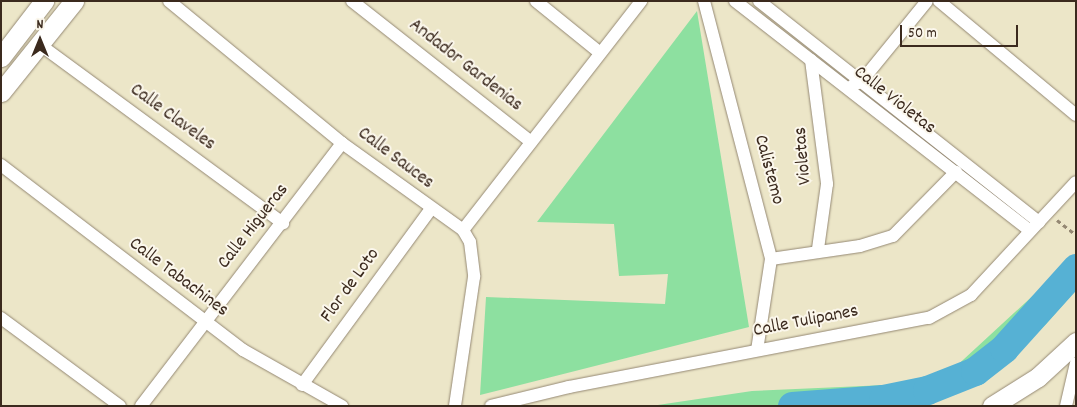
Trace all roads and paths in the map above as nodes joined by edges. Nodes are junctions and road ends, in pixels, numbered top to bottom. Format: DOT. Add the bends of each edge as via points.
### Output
graph roads {
  1 [pos="44,1"];
  2 [pos="74,1"];
  3 [pos="168,1"];
  4 [pos="352,1"];
  5 [pos="536,1"];
  6 [pos="641,1"];
  7 [pos="704,1"];
  8 [pos="735,1"];
  9 [pos="760,1"];
  10 [pos="927,1"];
  11 [pos="938,1"];
  12 [pos="39,44"];
  13 [pos="598,52"];
  14 [pos="1,58"];
  15 [pos="811,60"];
  16 [pos="861,82"];
  17 [pos="847,88"];
  18 [pos="1,92"];
  19 [pos="1076,115"];
  20 [pos="531,142"];
  21 [pos="342,143"];
  22 [pos="1,165"];
  23 [pos="956,172"];
  24 [pos="1076,182"];
  25 [pos="431,208"];
  26 [pos="283,223"];
  27 [pos="1061,224"];
  28 [pos="1034,227"];
  29 [pos="463,230"];
  30 [pos="1076,235"];
  31 [pos="818,249"];
  32 [pos="771,258"];
  33 [pos="1,318"];
  34 [pos="203,321"];
  35 [pos="1076,342"];
  36 [pos="757,350"];
  37 [pos="1076,364"];
  38 [pos="302,385"];
  39 [pos="120,406"];
  40 [pos="141,406"];
  41 [pos="342,406"];
  42 [pos="455,406"];
  43 [pos="491,406"];
  44 [pos="992,406"];
  45 [pos="1066,406"];
  1 -- 14 [label="main road"];
  2 -- 12 [label="main road"];
  3 -- 21 [label="street, Calle Sauces"];
  4 -- 20 [label="street, Andador Gardenias"];
  5 -- 13 [label="street"];
  6 -- 13 [label="street"];
  7 -- 32 [label="street, Calistemo"];
  8 -- 15 [label="street, Calle Violetas"];
  9 -- 16 [label="street, Calle Violetas"];
  10 -- 16 [label="street"];
  11 -- 19 [label="street"];
  12 -- 18 [label="main road"];
  12 -- 26 [label="street, Calle Claveles"];
  13 -- 20 [label="street"];
  15 -- 17 [label="street, Calle Violetas"];
  15 -- 31 [label="street, Violetas" via="827,184"];
  16 -- 17 [label="street"];
  16 -- 28 [label="street, Calle Violetas"];
  17 -- 23 [label="street, Calle Violetas"];
  20 -- 29 [label="street"];
  21 -- 25 [label="street, Calle Sauces"];
  21 -- 26 [label="street, Calle Higueras"];
  22 -- 34 [label="street, Calle Tabachines"];
  23 -- 28 [label="street, Calle Violetas"];
  23 -- 31 [label="street" via="893,236 860,246"];
  24 -- 28 [label="street, Calle Tulipanes"];
  25 -- 29 [label="street, Calle Sauces"];
  25 -- 38 [label="street, Flor de Loto"];
  26 -- 34 [label="street, Calle Higueras"];
  27 -- 30 [label="path"];
  28 -- 36 [label="street, Calle Tulipanes" via="971,296 951,310 929,318"];
  29 -- 42 [label="street" via="470,242 474,277"];
  31 -- 32 [label="street"];
  32 -- 36 [label="street, Calistemo"];
  33 -- 39 [label="street"];
  34 -- 38 [label="street, Calle Tabachines"];
  34 -- 40 [label="street, Calle Higueras"];
  35 -- 44 [label="main road" via="1038,377"];
  36 -- 43 [label="street, Calle Tulipanes"];
  37 -- 45 [label="street"];
  38 -- 41 [label="street, Calle Tabachines"];
}
